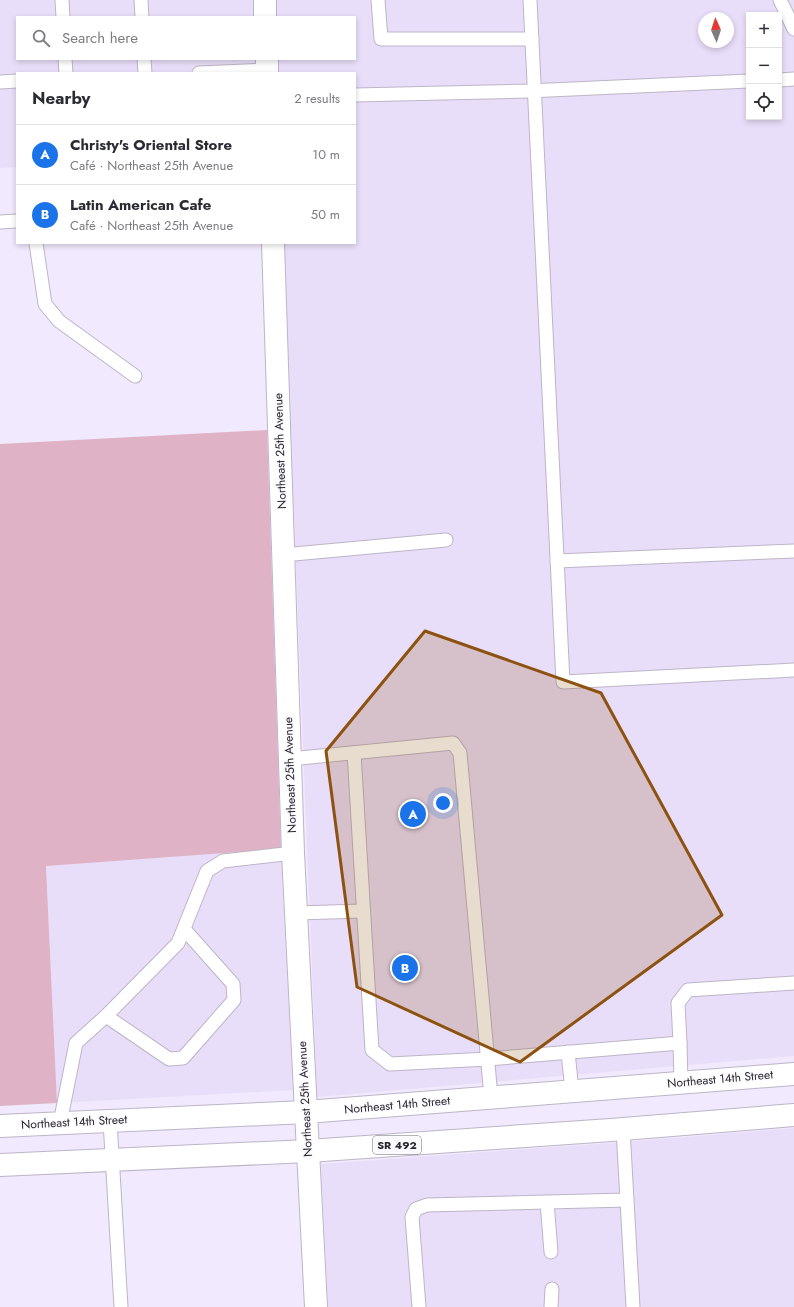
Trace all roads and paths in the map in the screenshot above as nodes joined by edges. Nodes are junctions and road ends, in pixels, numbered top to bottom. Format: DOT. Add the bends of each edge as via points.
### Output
graph roads {
  1 [pos="62,0"];
  2 [pos="141,0"];
  3 [pos="265,0"];
  4 [pos="378,0"];
  5 [pos="530,0"];
  6 [pos="780,0"];
  7 [pos="63,16"];
  8 [pos="142,16"];
  9 [pos="265,16"];
  10 [pos="794,29"];
  11 [pos="532,39"];
  12 [pos="65,60"];
  13 [pos="144,60"];
  14 [pos="267,67"];
  15 [pos="66,72"];
  16 [pos="145,72"];
  17 [pos="210,72"];
  18 [pos="794,79"];
  19 [pos="782,80"];
  20 [pos="16,81"];
  21 [pos="746,81"];
  22 [pos="0,82"];
  23 [pos="534,90"];
  24 [pos="356,96"];
  25 [pos="0,222"];
  26 [pos="16,222"];
  27 [pos="36,244"];
  28 [pos="273,244"];
  29 [pos="135,376"];
  30 [pos="446,540"];
  31 [pos="794,551"];
  32 [pos="283,555"];
  33 [pos="557,561"];
  34 [pos="794,670"];
  35 [pos="354,753"];
  36 [pos="290,759"];
  37 [pos="293,853"];
  38 [pos="363,911"];
  39 [pos="296,913"];
  40 [pos="184,930"];
  41 [pos="794,983"];
  42 [pos="106,1016"];
  43 [pos="680,1043"];
  44 [pos="568,1052"];
  45 [pos="488,1059"];
  46 [pos="794,1074"];
  47 [pos="681,1083"];
  48 [pos="572,1091"];
  49 [pos="491,1097"];
  50 [pos="306,1112"];
  51 [pos="794,1115"];
  52 [pos="110,1121"];
  53 [pos="60,1123"];
  54 [pos="0,1126"];
  55 [pos="623,1129"];
  56 [pos="308,1151"];
  57 [pos="112,1159"];
  58 [pos="0,1165"];
  59 [pos="627,1200"];
  60 [pos="547,1202"];
  61 [pos="551,1252"];
  62 [pos="552,1289"];
  63 [pos="121,1307"];
  64 [pos="316,1307"];
  65 [pos="418,1307"];
  66 [pos="551,1307"];
  67 [pos="633,1307"];
  1 -- 7 [label="lane"];
  2 -- 8 [label="lane"];
  3 -- 9 [label="main road"];
  4 -- 11 [label="lane" via="381,39"];
  5 -- 11 [label="lane"];
  6 -- 10 [label="lane"];
  11 -- 23 [label="lane"];
  12 -- 15 [label="lane"];
  13 -- 16 [label="lane"];
  14 -- 17 [label="lane"];
  18 -- 19 [label="lane"];
  20 -- 22 [label="lane"];
  21 -- 23 [label="lane"];
  23 -- 24 [label="lane"];
  23 -- 33 [label="lane"];
  25 -- 26 [label="lane"];
  27 -- 29 [label="lane" via="45,304 59,321"];
  28 -- 32 [label="main road, Northeast 25th Avenue"];
  30 -- 32 [label="lane"];
  31 -- 33 [label="lane"];
  32 -- 36 [label="main road, Northeast 25th Avenue"];
  33 -- 34 [label="lane" via="563,682"];
  35 -- 36 [label="lane"];
  35 -- 38 [label="lane"];
  35 -- 45 [label="lane" via="453,743 460,753"];
  36 -- 37 [label="main road, Northeast 25th Avenue"];
  37 -- 39 [label="main road, Northeast 25th Avenue"];
  37 -- 40 [label="lane" via="224,861 207,871"];
  38 -- 39 [label="lane"];
  38 -- 45 [label="lane" via="372,1050 390,1064"];
  39 -- 50 [label="main road, Northeast 25th Avenue"];
  40 -- 42 [label="lane" via="178,942"];
  40 -- 42 [label="lane" via="233,984 234,1000 183,1058 169,1060"];
  41 -- 43 [label="lane" via="688,990 678,1003"];
  42 -- 53 [label="lane" via="76,1044"];
  43 -- 44 [label="lane"];
  43 -- 47 [label="lane"];
  44 -- 45 [label="lane"];
  44 -- 48 [label="lane"];
  45 -- 49 [label="lane"];
  46 -- 47 [label="main road, Northeast 14th Street"];
  47 -- 48 [label="main road, Northeast 14th Street"];
  48 -- 49 [label="main road, Northeast 14th Street"];
  49 -- 50 [label="main road, Northeast 14th Street"];
  50 -- 52 [label="main road, Northeast 14th Street"];
  50 -- 56 [label="main road, Northeast 25th Avenue"];
  51 -- 55 [label="main road, SR 492"];
  52 -- 53 [label="main road, Northeast 14th Street"];
  52 -- 57 [label="lane"];
  53 -- 54 [label="main road, Northeast 14th Street"];
  55 -- 56 [label="main road, SR 492"];
  55 -- 59 [label="lane"];
  56 -- 57 [label="main road, SR 492"];
  56 -- 64 [label="main road, Northeast 25th Avenue"];
  57 -- 58 [label="main road, SR 492"];
  57 -- 63 [label="lane"];
  59 -- 60 [label="lane"];
  59 -- 67 [label="lane"];
  60 -- 61 [label="lane"];
  60 -- 65 [label="lane" via="427,1206 416,1209 412,1217"];
  62 -- 66 [label="lane"];
}
